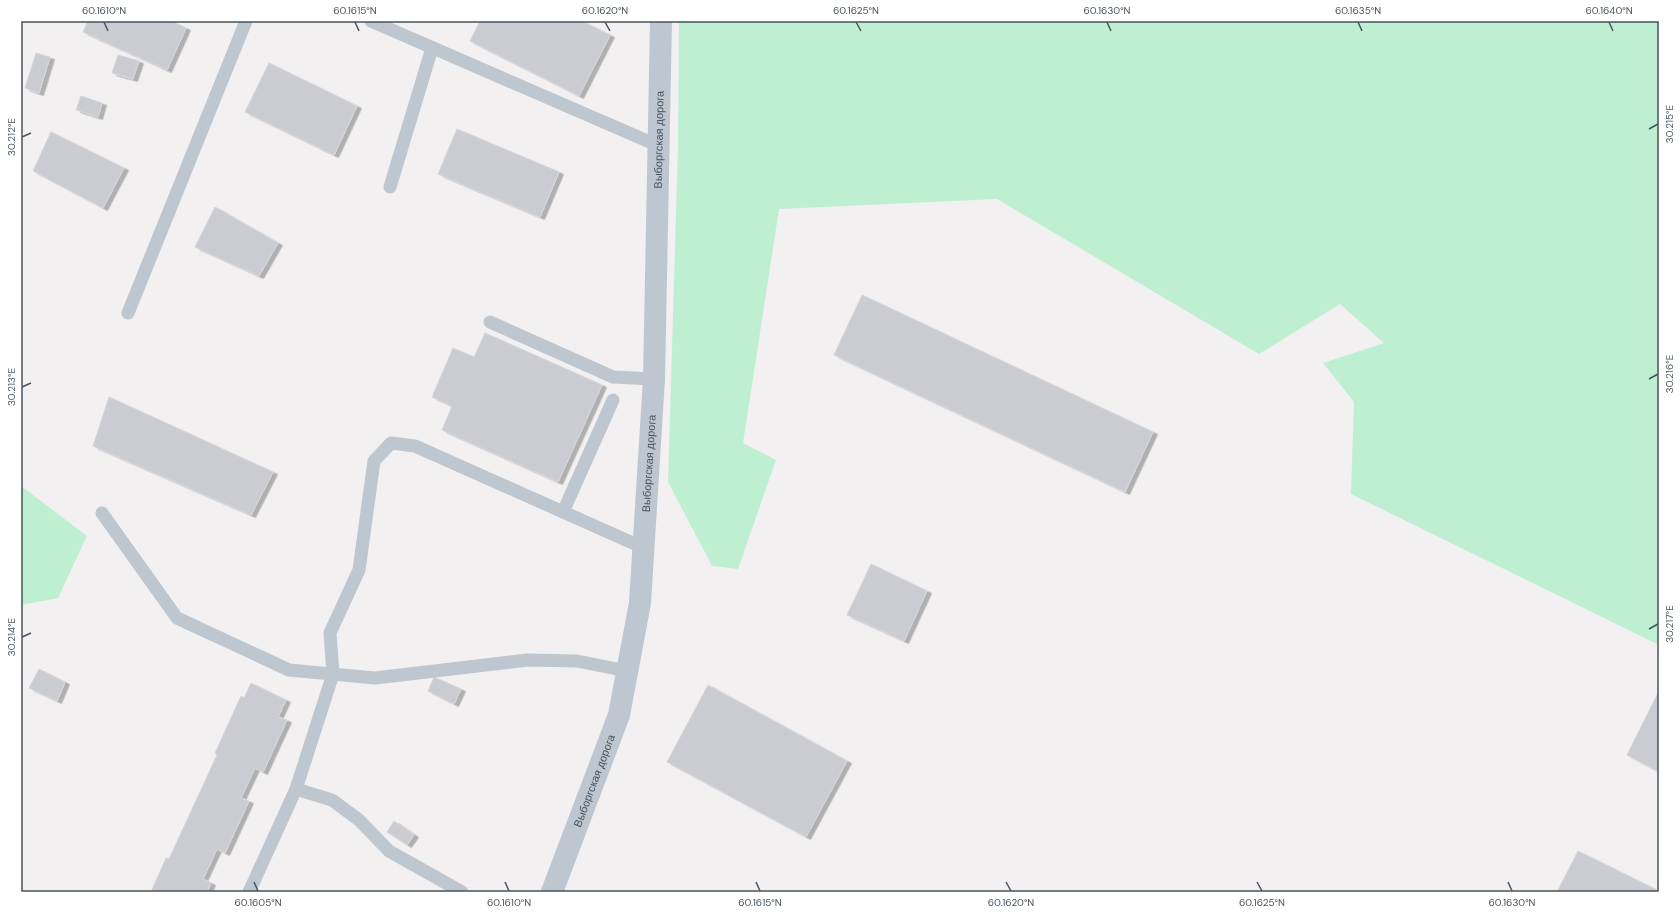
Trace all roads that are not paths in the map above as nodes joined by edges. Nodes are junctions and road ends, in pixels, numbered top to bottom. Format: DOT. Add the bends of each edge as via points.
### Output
graph roads {
  1 [pos="246,21"];
  2 [pos="371,21"];
  3 [pos="661,21"];
  4 [pos="432,48"];
  5 [pos="660,146"];
  6 [pos="390,187"];
  7 [pos="128,313"];
  8 [pos="490,322"];
  9 [pos="654,379"];
  10 [pos="613,400"];
  11 [pos="563,512"];
  12 [pos="102,513"];
  13 [pos="644,548"];
  14 [pos="627,671"];
  15 [pos="333,674"];
  16 [pos="296,789"];
  17 [pos="249,892"];
  18 [pos="462,892"];
  19 [pos="552,892"];
  1 -- 7 [label="lane"];
  2 -- 4 [label="lane"];
  3 -- 5 [label="street, Выборгская дорога"];
  4 -- 5 [label="lane"];
  4 -- 6 [label="lane"];
  5 -- 9 [label="street, Выборгская дорога"];
  8 -- 9 [label="lane" via="613,377"];
  9 -- 13 [label="street, Выборгская дорога"];
  10 -- 11 [label="lane"];
  11 -- 13 [label="lane"];
  11 -- 15 [label="lane" via="415,446 391,443 374,461 359,570 330,633"];
  12 -- 15 [label="lane" via="177,618 289,670"];
  13 -- 14 [label="street, Выборгская дорога" via="640,603"];
  14 -- 15 [label="lane" via="576,661 528,660 375,678"];
  14 -- 19 [label="street, Выборгская дорога" via="619,715"];
  15 -- 16 [label="lane"];
  16 -- 17 [label="lane"];
  16 -- 18 [label="lane" via="332,800 359,820 389,851"];
}
